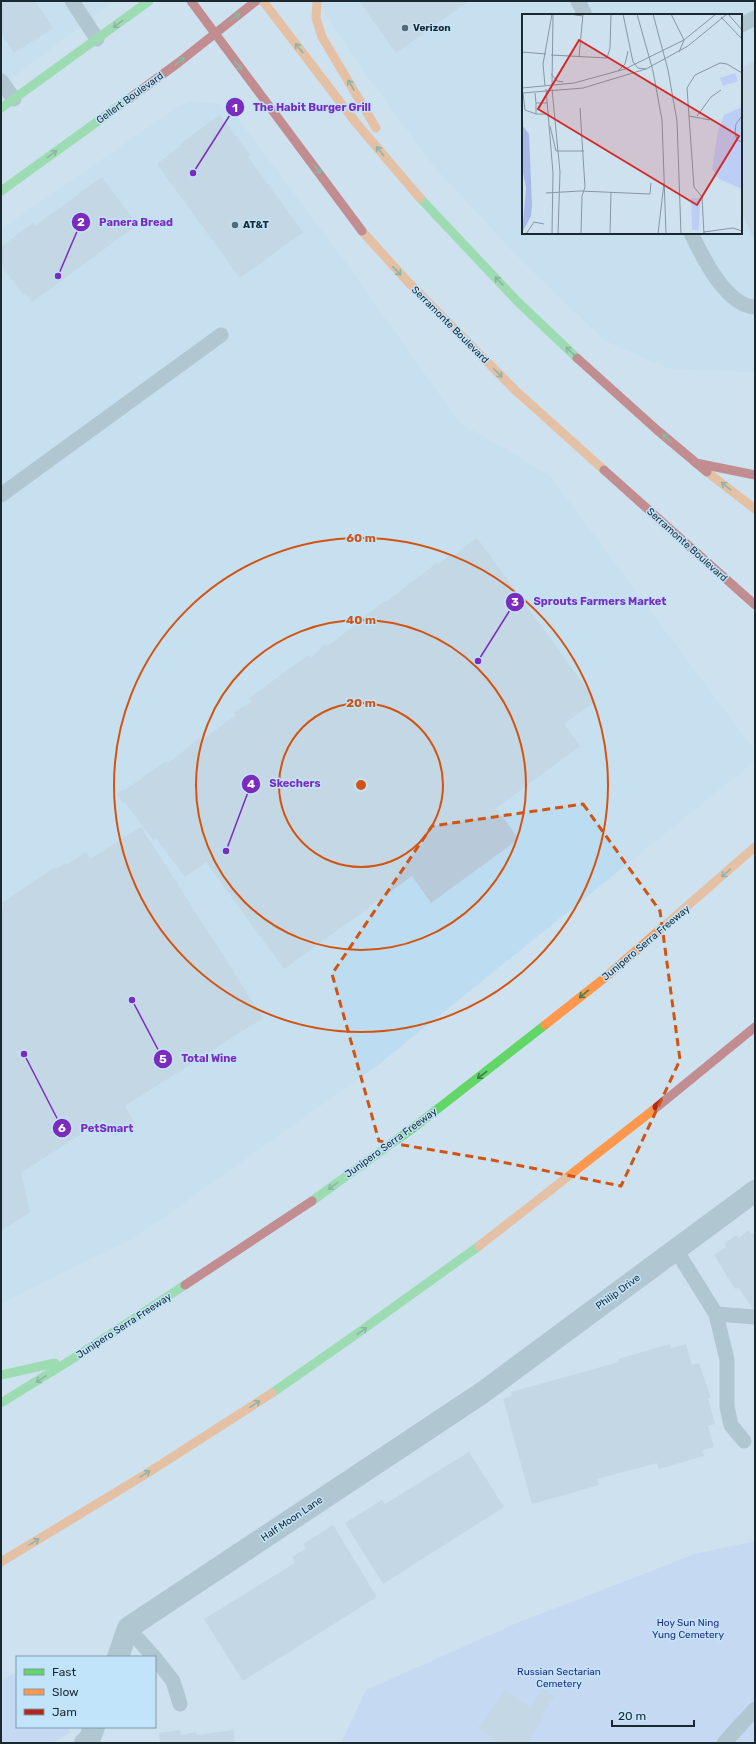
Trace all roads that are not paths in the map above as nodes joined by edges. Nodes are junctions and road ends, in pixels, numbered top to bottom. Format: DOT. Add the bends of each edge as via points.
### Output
graph roads {
  1 [pos="72,1"];
  2 [pos="149,1"];
  3 [pos="191,1"];
  4 [pos="256,1"];
  5 [pos="263,1"];
  6 [pos="317,1"];
  7 [pos="578,1"];
  8 [pos="584,14"];
  9 [pos="755,18"];
  10 [pos="742,24"];
  11 [pos="215,34"];
  12 [pos="97,39"];
  13 [pos="1,81"];
  14 [pos="14,99"];
  15 [pos="1,108"];
  16 [pos="1,191"];
  17 [pos="414,191"];
  18 [pos="691,234"];
  19 [pos="755,307"];
  20 [pos="221,335"];
  21 [pos="696,463"];
  22 [pos="755,474"];
  23 [pos="1,495"];
  24 [pos="755,509"];
  25 [pos="755,605"];
  26 [pos="755,847"];
  27 [pos="755,1027"];
  28 [pos="755,1191"];
  29 [pos="676,1250"];
  30 [pos="716,1314"];
  31 [pos="755,1317"];
  32 [pos="74,1358"];
  33 [pos="1,1375"];
  34 [pos="482,1393"];
  35 [pos="1,1403"];
  36 [pos="744,1441"];
  37 [pos="1,1562"];
  38 [pos="128,1628"];
  39 [pos="118,1656"];
  40 [pos="152,1656"];
  41 [pos="156,1660"];
  42 [pos="180,1704"];
  43 [pos="755,1709"];
  44 [pos="94,1728"];
  45 [pos="85,1743"];
  46 [pos="724,1743"];
  1 -- 12 [label="lane"];
  2 -- 12 [label="main road, one-way"];
  3 -- 11 [label="main road, Serramonte Boulevard"];
  11 -- 4 [label="main road, Gellert Boulevard, one-way"];
  17 -- 5 [label="main road, one-way" via="368,137"];
  17 -- 6 [label="main road, one-way" via="322,37 316,18"];
  7 -- 8 [label="lane"];
  9 -- 10 [label="lane"];
  16 -- 11 [label="main road, Gellert Boulevard, one-way"];
  11 -- 25 [label="main road, Serramonte Boulevard, one-way" via="364,232 408,282 537,411"];
  12 -- 14 [label="main road"];
  13 -- 14 [label="lane"];
  14 -- 15 [label="main road"];
  21 -- 17 [label="main road, one-way" via="566,348"];
  18 -- 19 [label="lane" via="724,289 750,307"];
  20 -- 23 [label="lane"];
  21 -- 22 [label="main road"];
  24 -- 21 [label="main road, one-way"];
  26 -- 32 [label="main road, Junipero Serra Freeway, one-way" via="607,976 417,1124 320,1196"];
  37 -- 27 [label="main road, one-way" via="186,1449 386,1314 580,1171"];
  28 -- 29 [label="street, Philip Drive"];
  29 -- 30 [label="lane"];
  29 -- 34 [label="street, Philip Drive"];
  30 -- 31 [label="lane"];
  30 -- 36 [label="lane" via="727,1360 727,1407 731,1425"];
  32 -- 33 [label="main road"];
  32 -- 35 [label="main road, Junipero Serra Freeway, one-way"];
  34 -- 38 [label="street, Half Moon Lane"];
  38 -- 39 [label="street"];
  38 -- 40 [label="lane"];
  41 -- 42 [label="lane" via="173,1681"];
  43 -- 46 [label="lane"];
  44 -- 45 [label="street"];
}
